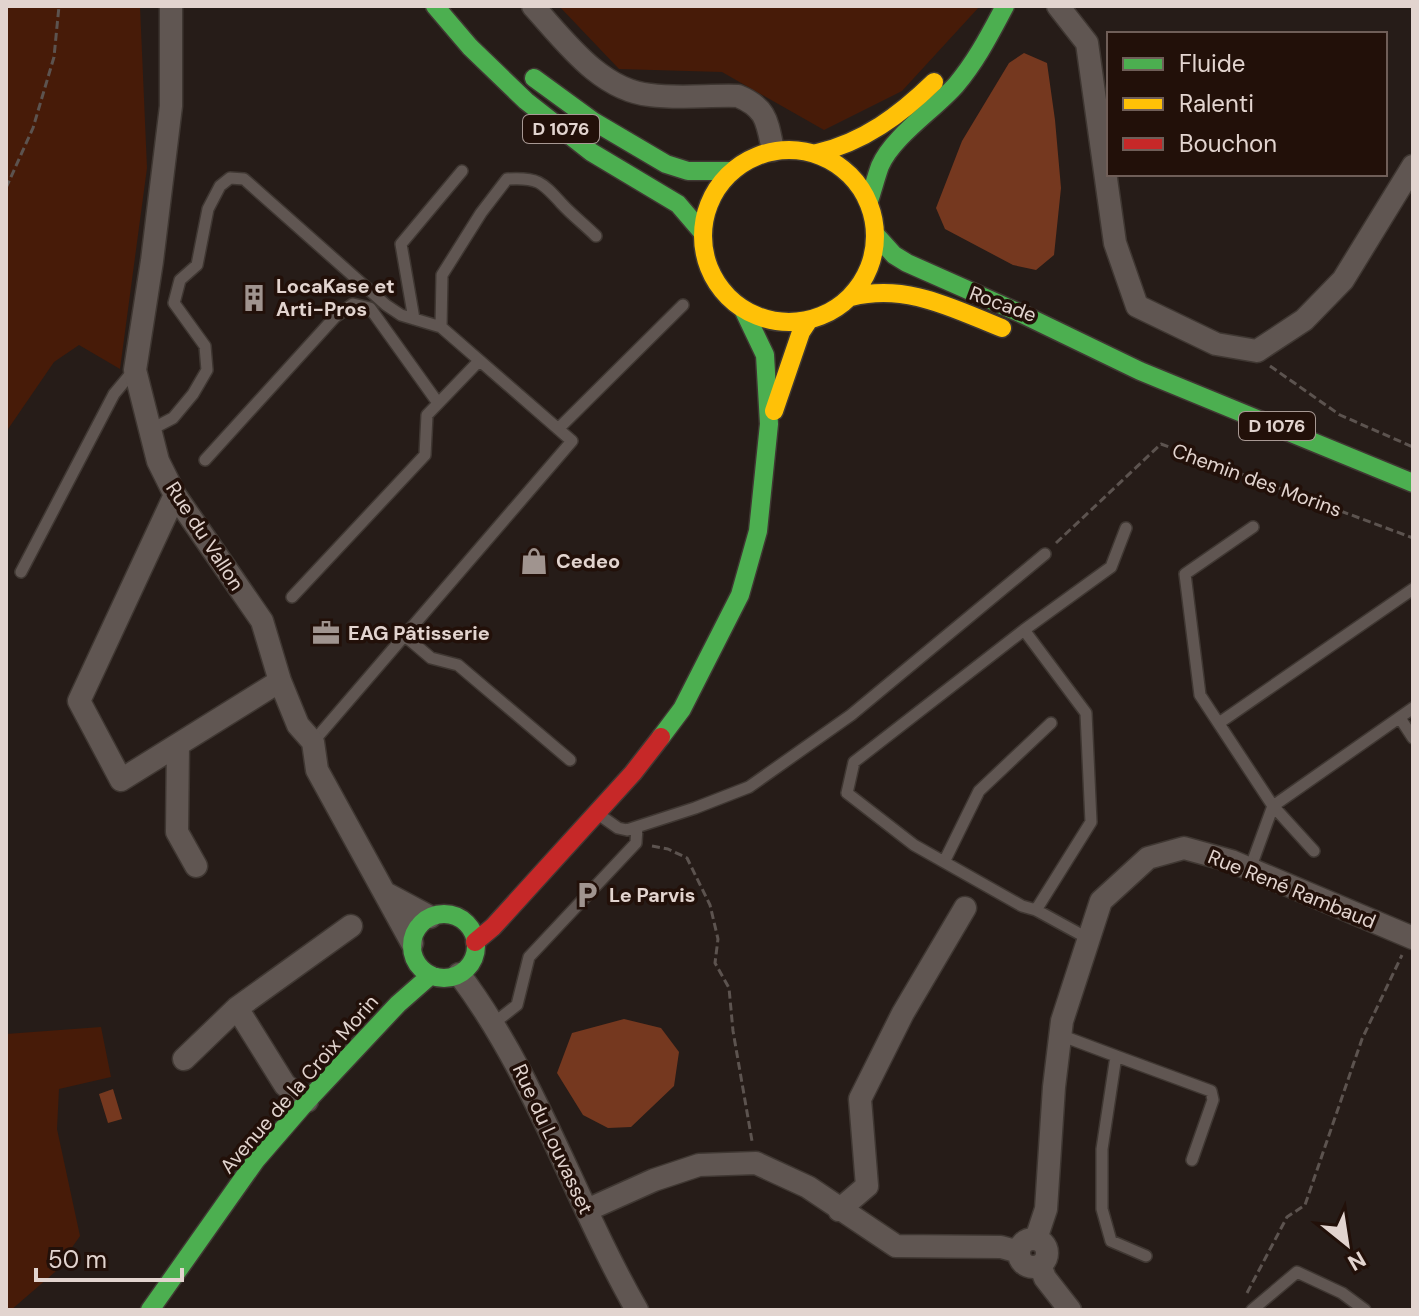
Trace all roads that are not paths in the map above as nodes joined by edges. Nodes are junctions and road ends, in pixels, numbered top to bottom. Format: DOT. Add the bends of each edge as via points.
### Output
graph roads {
  1 [pos="171,6"];
  2 [pos="435,6"];
  3 [pos="533,6"];
  4 [pos="1058,6"];
  5 [pos="1000,14"];
  6 [pos="519,66"];
  7 [pos="773,150"];
  8 [pos="817,153"];
  9 [pos="1413,166"];
  10 [pos="462,171"];
  11 [pos="731,171"];
  12 [pos="869,201"];
  13 [pos="702,232"];
  14 [pos="876,235"];
  15 [pos="596,236"];
  16 [pos="851,297"];
  17 [pos="683,305"];
  18 [pos="744,311"];
  19 [pos="414,319"];
  20 [pos="809,320"];
  21 [pos="441,327"];
  22 [pos="479,361"];
  23 [pos="135,370"];
  24 [pos="1140,371"];
  25 [pos="438,403"];
  26 [pos="769,424"];
  27 [pos="558,429"];
  28 [pos="150,430"];
  29 [pos="205,460"];
  30 [pos="1413,483"];
  31 [pos="175,495"];
  32 [pos="1253,527"];
  33 [pos="1126,528"];
  34 [pos="1045,554"];
  35 [pos="21,572"];
  36 [pos="1413,589"];
  37 [pos="292,597"];
  38 [pos="1024,630"];
  39 [pos="405,636"];
  40 [pos="280,681"];
  41 [pos="1413,708"];
  42 [pos="1400,718"];
  43 [pos="1051,723"];
  44 [pos="1219,723"];
  45 [pos="1413,738"];
  46 [pos="313,742"];
  47 [pos="178,745"];
  48 [pos="570,760"];
  49 [pos="1273,806"];
  50 [pos="597,813"];
  51 [pos="637,827"];
  52 [pos="1314,851"];
  53 [pos="945,860"];
  54 [pos="196,866"];
  55 [pos="1250,869"];
  56 [pos="387,894"];
  57 [pos="515,902"];
  58 [pos="965,908"];
  59 [pos="1036,910"];
  60 [pos="430,917"];
  61 [pos="458,917"];
  62 [pos="351,926"];
  63 [pos="1410,931"];
  64 [pos="1089,939"];
  65 [pos="475,942"];
  66 [pos="412,948"];
  67 [pos="459,974"];
  68 [pos="431,975"];
  69 [pos="398,1004"];
  70 [pos="237,1008"];
  71 [pos="494,1023"];
  72 [pos="1060,1035"];
  73 [pos="1116,1056"];
  74 [pos="184,1059"];
  75 [pos="307,1101"];
  76 [pos="1192,1160"];
  77 [pos="587,1210"];
  78 [pos="839,1210"];
  79 [pos="1028,1246"];
  80 [pos="1146,1256"];
  81 [pos="150,1310"];
  82 [pos="637,1310"];
  83 [pos="1070,1310"];
  84 [pos="1252,1310"];
  85 [pos="1365,1310"];
  1 -- 23 [label="street, Rue du Vallon" via="171,106"];
  2 -- 13 [label="main road, D 1076" via="526,101 591,152 678,204"];
  3 -- 7 [label="street" via="596,72 627,90 738,96 751,102 762,112"];
  4 -- 9 [label="street" via="1087,43 1115,243 1137,306 1216,344 1257,351 1304,320 1343,280"];
  5 -- 8 [label="main road" via="924,92 881,127 848,146"];
  5 -- 12 [label="main road" via="959,81 893,146"];
  6 -- 11 [label="main road, D 1076" via="593,121 666,164 688,171"];
  7 -- 8 [label="main road"];
  7 -- 11 [label="main road"];
  8 -- 12 [label="main road" via="856,180"];
  10 -- 19 [label="lane" via="401,244"];
  11 -- 13 [label="main road" via="706,209"];
  12 -- 14 [label="main road"];
  13 -- 18 [label="main road" via="706,263 720,290"];
  14 -- 16 [label="main road" via="869,268"];
  14 -- 24 [label="main road, Rocade / D 1076" via="907,263"];
  15 -- 21 [label="lane" via="550,188 528,178 507,179 442,275"];
  16 -- 20 [label="main road" via="832,312"];
  16 -- 24 [label="main road, Rocade / D 1076" via="901,291"];
  17 -- 27 [label="lane"];
  18 -- 20 [label="main road" via="775,322"];
  18 -- 26 [label="main road" via="765,355"];
  19 -- 21 [label="lane"];
  19 -- 28 [label="lane" via="386,305 244,179 230,178 208,209 197,265 180,280 174,303 205,346 207,370 173,418"];
  20 -- 26 [label="main road"];
  21 -- 22 [label="lane"];
  22 -- 25 [label="lane"];
  22 -- 27 [label="lane"];
  23 -- 28 [label="street, Rue du Vallon"];
  23 -- 35 [label="lane" via="114,394"];
  24 -- 30 [label="main road, Rocade / D 1076"];
  25 -- 29 [label="lane" via="370,308 353,304 335,317"];
  25 -- 37 [label="lane" via="427,415 425,455"];
  26 -- 50 [label="main road" via="758,531 740,595 682,709"];
  27 -- 39 [label="lane" via="572,441"];
  28 -- 31 [label="street, Rue du Vallon"];
  31 -- 40 [label="street, Rue du Vallon" via="262,621"];
  31 -- 47 [label="street" via="79,701 121,780"];
  32 -- 44 [label="lane" via="1185,574 1200,695"];
  33 -- 38 [label="lane" via="1111,567"];
  34 -- 51 [label="lane" via="851,715 749,787"];
  36 -- 44 [label="lane"];
  38 -- 53 [label="lane" via="854,762 847,793 914,845"];
  38 -- 59 [label="lane" via="1086,713 1091,807 1091,822"];
  39 -- 46 [label="lane"];
  39 -- 48 [label="lane" via="431,658 458,665"];
  40 -- 46 [label="street, Rue du Vallon" via="298,725"];
  40 -- 47 [label="street"];
  41 -- 42 [label="lane"];
  42 -- 45 [label="lane"];
  42 -- 49 [label="lane"];
  43 -- 53 [label="lane" via="979,791"];
  44 -- 49 [label="lane"];
  46 -- 56 [label="street, Rue du Vallon" via="317,770"];
  47 -- 54 [label="street" via="177,832"];
  49 -- 52 [label="lane"];
  49 -- 55 [label="lane"];
  50 -- 51 [label="lane" via="618,828"];
  50 -- 57 [label="main road"];
  51 -- 71 [label="lane" via="636,843 529,957 517,1005"];
  53 -- 59 [label="lane"];
  55 -- 63 [label="street, Rue René Rambaud"];
  55 -- 64 [label="street, Rue René Rambaud" via="1184,848 1148,858 1101,901"];
  56 -- 60 [label="street, Rue du Vallon"];
  56 -- 66 [label="street, Rue du Vallon"];
  57 -- 61 [label="main road"];
  57 -- 65 [label="main road"];
  58 -- 78 [label="street" via="860,1099 867,1186"];
  59 -- 64 [label="lane"];
  60 -- 61 [label="main road"];
  60 -- 66 [label="main road" via="421,923"];
  61 -- 65 [label="main road"];
  62 -- 70 [label="street"];
  64 -- 72 [label="street, Rue René Rambaud"];
  65 -- 67 [label="main road" via="472,961"];
  66 -- 68 [label="main road" via="416,962"];
  66 -- 69 [label="main road, Avenue de la Croix Morin"];
  67 -- 68 [label="main road"];
  67 -- 71 [label="street, Rue du Louvasset"];
  68 -- 69 [label="main road, Avenue de la Croix Morin"];
  69 -- 75 [label="main road, Avenue de la Croix Morin"];
  70 -- 74 [label="street"];
  70 -- 75 [label="street" via="285,1085"];
  71 -- 77 [label="street, Rue du Louvasset"];
  72 -- 73 [label="lane"];
  72 -- 79 [label="street, Rue René Rambaud" via="1046,1209"];
  73 -- 76 [label="lane" via="1211,1091 1213,1100"];
  73 -- 80 [label="lane" via="1102,1149 1102,1209 1111,1241"];
  75 -- 81 [label="main road, Avenue de la Croix Morin" via="256,1160"];
  77 -- 78 [label="street" via="699,1165 756,1163 808,1187"];
  77 -- 82 [label="street, Rue du Louvasset"];
  78 -- 79 [label="street" via="896,1246"];
  79 -- 83 [label="street" via="1025,1265 1040,1265"];
  84 -- 85 [label="lane" via="1297,1272"];
}
